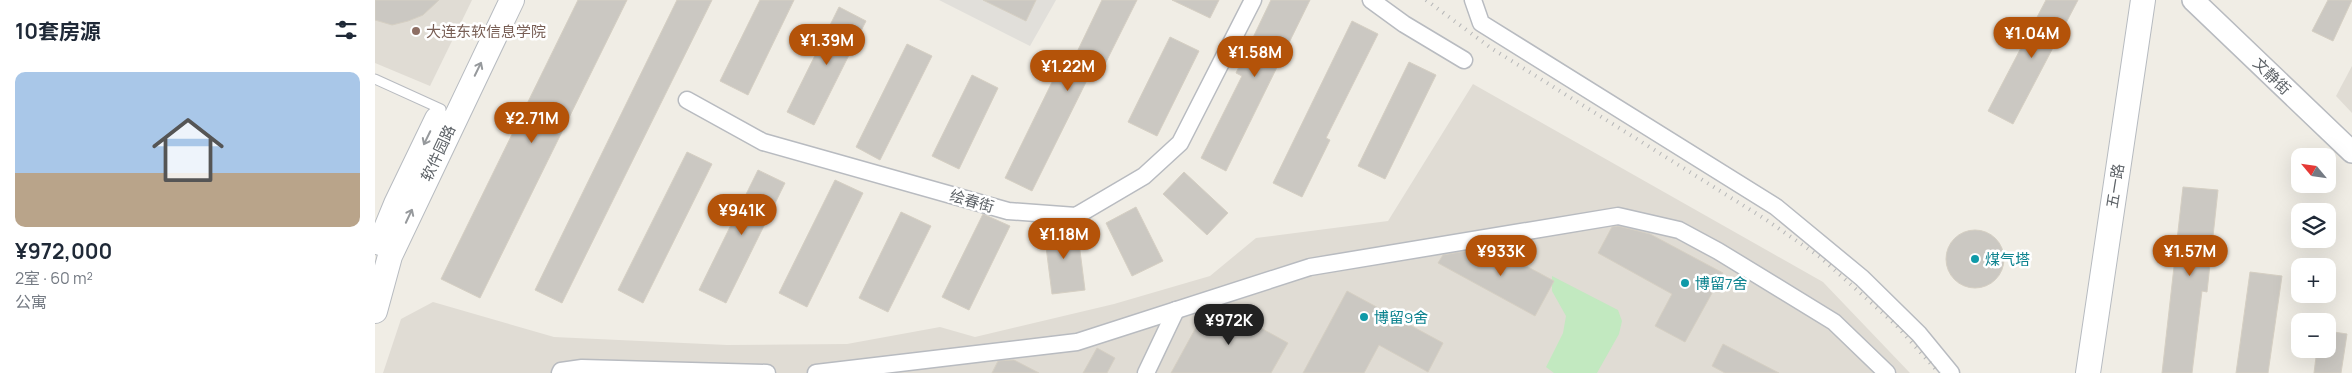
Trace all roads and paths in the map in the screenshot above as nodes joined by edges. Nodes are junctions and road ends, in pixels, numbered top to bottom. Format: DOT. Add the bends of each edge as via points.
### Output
graph roads {
  1 [pos="494,0"];
  2 [pos="512,0"];
  3 [pos="1253,0"];
  4 [pos="1371,0"];
  5 [pos="1473,0"];
  6 [pos="2143,0"];
  7 [pos="2193,0"];
  8 [pos="1464,60"];
  9 [pos="375,79"];
  10 [pos="687,100"];
  11 [pos="441,109"];
  12 [pos="2352,152"];
  13 [pos="375,257"];
  14 [pos="1176,310"];
  15 [pos="375,311"];
  16 [pos="560,373"];
  17 [pos="767,373"];
  18 [pos="816,373"];
  19 [pos="1146,373"];
  20 [pos="1887,373"];
  21 [pos="1951,373"];
  22 [pos="2088,373"];
  1 -- 11 [label="main road, 软件园路"];
  15 -- 2 [label="main road, 软件园路, one-way" via="390,256"];
  3 -- 10 [label="street, 绘春街" via="1180,142 1143,176 1076,216 1008,212 763,142"];
  4 -- 8 [label="street"];
  5 -- 21 [label="street" via="1481,24 1777,207 1862,278 1919,334"];
  6 -- 22 [label="main road, 五一路"];
  7 -- 12 [label="street, 文静街"];
  9 -- 11 [label="lane"];
  11 -- 13 [label="main road, 软件园路, one-way"];
  14 -- 18 [label="street" via="1077,342"];
  14 -- 19 [label="street"];
  14 -- 20 [label="street" via="1311,267 1618,216 1679,230 1718,251 1834,322"];
  16 -- 17 [label="street" via="582,368"];
}
